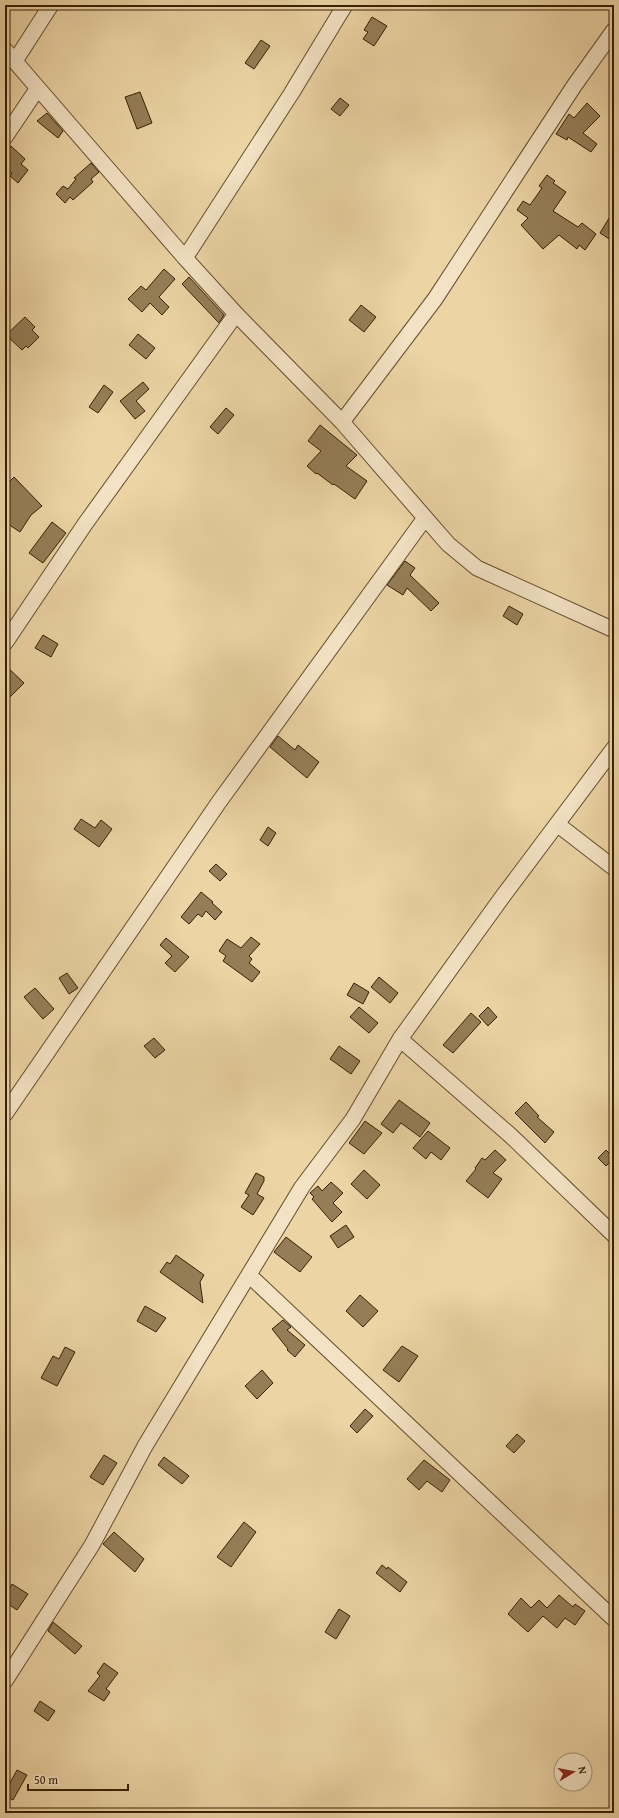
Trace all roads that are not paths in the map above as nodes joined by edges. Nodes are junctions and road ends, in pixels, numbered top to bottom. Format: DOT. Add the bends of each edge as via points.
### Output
graph roads {
  1 [pos="51,5"];
  2 [pos="345,5"];
  3 [pos="614,30"];
  4 [pos="10,56"];
  5 [pos="38,88"];
  6 [pos="5,137"];
  7 [pos="185,258"];
  8 [pos="236,314"];
  9 [pos="342,422"];
  10 [pos="425,518"];
  11 [pos="614,630"];
  12 [pos="5,643"];
  13 [pos="614,748"];
  14 [pos="557,824"];
  15 [pos="614,868"];
  16 [pos="400,1039"];
  17 [pos="5,1114"];
  18 [pos="614,1235"];
  19 [pos="249,1275"];
  20 [pos="614,1619"];
  21 [pos="5,1681"];
  1 -- 4 [label="street"];
  2 -- 7 [label="street"];
  3 -- 9 [label="street" via="435,300"];
  4 -- 5 [label="street"];
  5 -- 6 [label="street"];
  5 -- 7 [label="street"];
  7 -- 8 [label="street"];
  8 -- 9 [label="street"];
  8 -- 12 [label="street" via="85,524"];
  9 -- 10 [label="street"];
  10 -- 11 [label="street" via="448,544 477,568"];
  10 -- 17 [label="street" via="219,802"];
  13 -- 14 [label="street"];
  14 -- 15 [label="street"];
  14 -- 16 [label="street"];
  16 -- 18 [label="street" via="510,1135"];
  16 -- 19 [label="street" via="353,1119 302,1187"];
  19 -- 20 [label="street"];
  19 -- 21 [label="street" via="145,1446 92,1544"];
}
